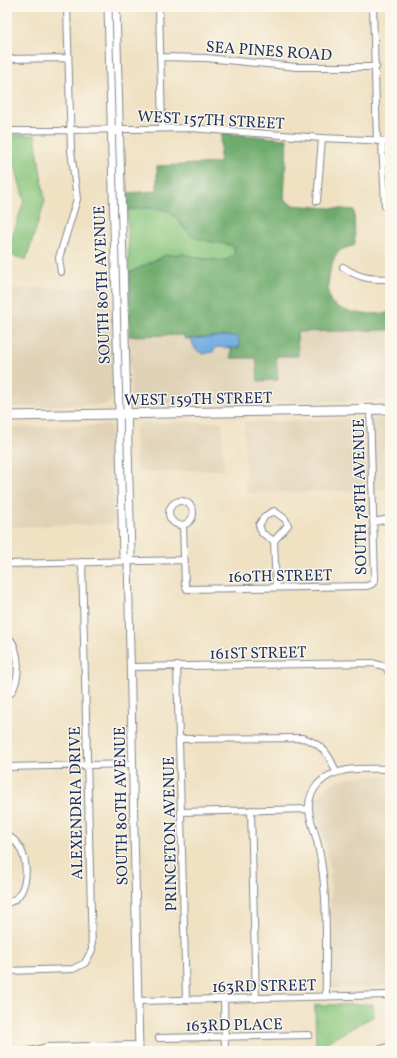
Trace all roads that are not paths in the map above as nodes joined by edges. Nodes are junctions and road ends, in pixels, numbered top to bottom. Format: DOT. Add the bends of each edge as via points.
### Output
graph roads {
  1 [pos="67,7"];
  2 [pos="108,7"];
  3 [pos="116,7"];
  4 [pos="158,7"];
  5 [pos="373,7"];
  6 [pos="160,57"];
  7 [pos="68,58"];
  8 [pos="7,59"];
  9 [pos="376,67"];
  10 [pos="162,127"];
  11 [pos="111,128"];
  12 [pos="119,128"];
  13 [pos="70,129"];
  14 [pos="7,131"];
  15 [pos="322,138"];
  16 [pos="380,141"];
  17 [pos="390,141"];
  18 [pos="317,201"];
  19 [pos="390,205"];
  20 [pos="343,267"];
  21 [pos="61,272"];
  22 [pos="390,279"];
  23 [pos="370,409"];
  24 [pos="390,409"];
  25 [pos="123,414"];
  26 [pos="7,416"];
  27 [pos="390,519"];
  28 [pos="373,522"];
  29 [pos="183,525"];
  30 [pos="274,541"];
  31 [pos="185,560"];
  32 [pos="128,561"];
  33 [pos="82,562"];
  34 [pos="7,564"];
  35 [pos="372,584"];
  36 [pos="276,588"];
  37 [pos="7,636"];
  38 [pos="177,666"];
  39 [pos="130,667"];
  40 [pos="390,675"];
  41 [pos="7,696"];
  42 [pos="179,739"];
  43 [pos="133,764"];
  44 [pos="88,765"];
  45 [pos="7,767"];
  46 [pos="390,769"];
  47 [pos="336,772"];
  48 [pos="308,809"];
  49 [pos="251,810"];
  50 [pos="181,812"];
  51 [pos="7,836"];
  52 [pos="7,903"];
  53 [pos="7,971"];
  54 [pos="390,995"];
  55 [pos="326,997"];
  56 [pos="256,998"];
  57 [pos="224,999"];
  58 [pos="186,1000"];
  59 [pos="138,1001"];
  60 [pos="309,1035"];
  61 [pos="225,1036"];
  62 [pos="159,1038"];
  63 [pos="390,1046"];
  64 [pos="7,1047"];
  65 [pos="91,1048"];
  66 [pos="139,1048"];
  67 [pos="9,1051"];
  68 [pos="30,1051"];
  69 [pos="225,1051"];
  70 [pos="376,1051"];
  1 -- 7 [label="street"];
  2 -- 11 [label="street, SOUTH 80TH AVENUE"];
  3 -- 12 [label="street, SOUTH 80TH AVENUE"];
  4 -- 6 [label="street"];
  5 -- 9 [label="street"];
  6 -- 9 [label="street, SEA PINES ROAD" via="206,58 297,67"];
  6 -- 10 [label="street"];
  7 -- 8 [label="street"];
  7 -- 13 [label="street"];
  9 -- 16 [label="street"];
  10 -- 12 [label="street, WEST 157TH STREET"];
  10 -- 15 [label="street, WEST 157TH STREET"];
  11 -- 12 [label="street, WEST 157TH STREET"];
  11 -- 13 [label="street, WEST 157TH STREET"];
  11 -- 25 [label="street, SOUTH 80TH AVENUE"];
  12 -- 25 [label="street, SOUTH 80TH AVENUE"];
  13 -- 14 [label="street, WEST 157TH STREET"];
  13 -- 21 [label="street" via="70,150 77,199 58,258"];
  15 -- 16 [label="street, WEST 157TH STREET"];
  15 -- 18 [label="street"];
  16 -- 17 [label="street, WEST 157TH STREET"];
  16 -- 19 [label="street" via="385,206"];
  20 -- 22 [label="street" via="356,276 367,279"];
  23 -- 24 [label="main road, WEST 159TH STREET"];
  23 -- 25 [label="main road, WEST 159TH STREET"];
  23 -- 28 [label="street, SOUTH 78TH AVENUE"];
  25 -- 26 [label="main road, WEST 159TH STREET"];
  25 -- 32 [label="street, SOUTH 80TH AVENUE" via="124,555"];
  27 -- 28 [label="street"];
  28 -- 35 [label="street, SOUTH 78TH AVENUE" via="375,580"];
  29 -- 31 [label="street"];
  30 -- 30 [label="street" via="262,533 259,525 265,516 274,511 285,519 288,525"];
  30 -- 36 [label="street"];
  31 -- 32 [label="street"];
  31 -- 36 [label="street, 160TH STREET" via="187,589"];
  32 -- 33 [label="street"];
  32 -- 39 [label="street, SOUTH 80TH AVENUE"];
  33 -- 34 [label="street"];
  33 -- 44 [label="street, ALEXENDRIA DRIVE"];
  35 -- 36 [label="street, 160TH STREET"];
  37 -- 41 [label="street" via="16,647 17,679 15,688"];
  38 -- 39 [label="street, 161ST STREET"];
  38 -- 40 [label="street, 161ST STREET" via="373,662 386,667"];
  38 -- 42 [label="street, PRINCETON AVENUE"];
  39 -- 43 [label="street, SOUTH 80TH AVENUE"];
  42 -- 47 [label="street" via="303,738 323,748"];
  42 -- 50 [label="street, PRINCETON AVENUE"];
  43 -- 44 [label="street"];
  43 -- 59 [label="street, SOUTH 80TH AVENUE"];
  44 -- 45 [label="street"];
  44 -- 53 [label="street, ALEXENDRIA DRIVE" via="91,954 85,963 73,969"];
  46 -- 47 [label="street"];
  47 -- 48 [label="street" via="318,785 311,795"];
  48 -- 49 [label="street"];
  48 -- 55 [label="street" via="322,860"];
  49 -- 50 [label="street"];
  49 -- 56 [label="street"];
  50 -- 58 [label="street, PRINCETON AVENUE"];
  51 -- 52 [label="street" via="16,842 24,853 24,885 20,896"];
  54 -- 55 [label="street, 163RD STREET"];
  55 -- 56 [label="street, 163RD STREET"];
  56 -- 57 [label="street, 163RD STREET"];
  57 -- 58 [label="street, 163RD STREET"];
  57 -- 61 [label="street"];
  58 -- 59 [label="street, 163RD STREET"];
  59 -- 66 [label="street, SOUTH 80TH AVENUE"];
  60 -- 61 [label="street, 163RD PLACE"];
  61 -- 62 [label="street, 163RD PLACE"];
  61 -- 69 [label="street"];
  63 -- 70 [label="street"];
  64 -- 67 [label="street"];
  65 -- 66 [label="street"];
  65 -- 68 [label="street" via="42,1047"];
}
